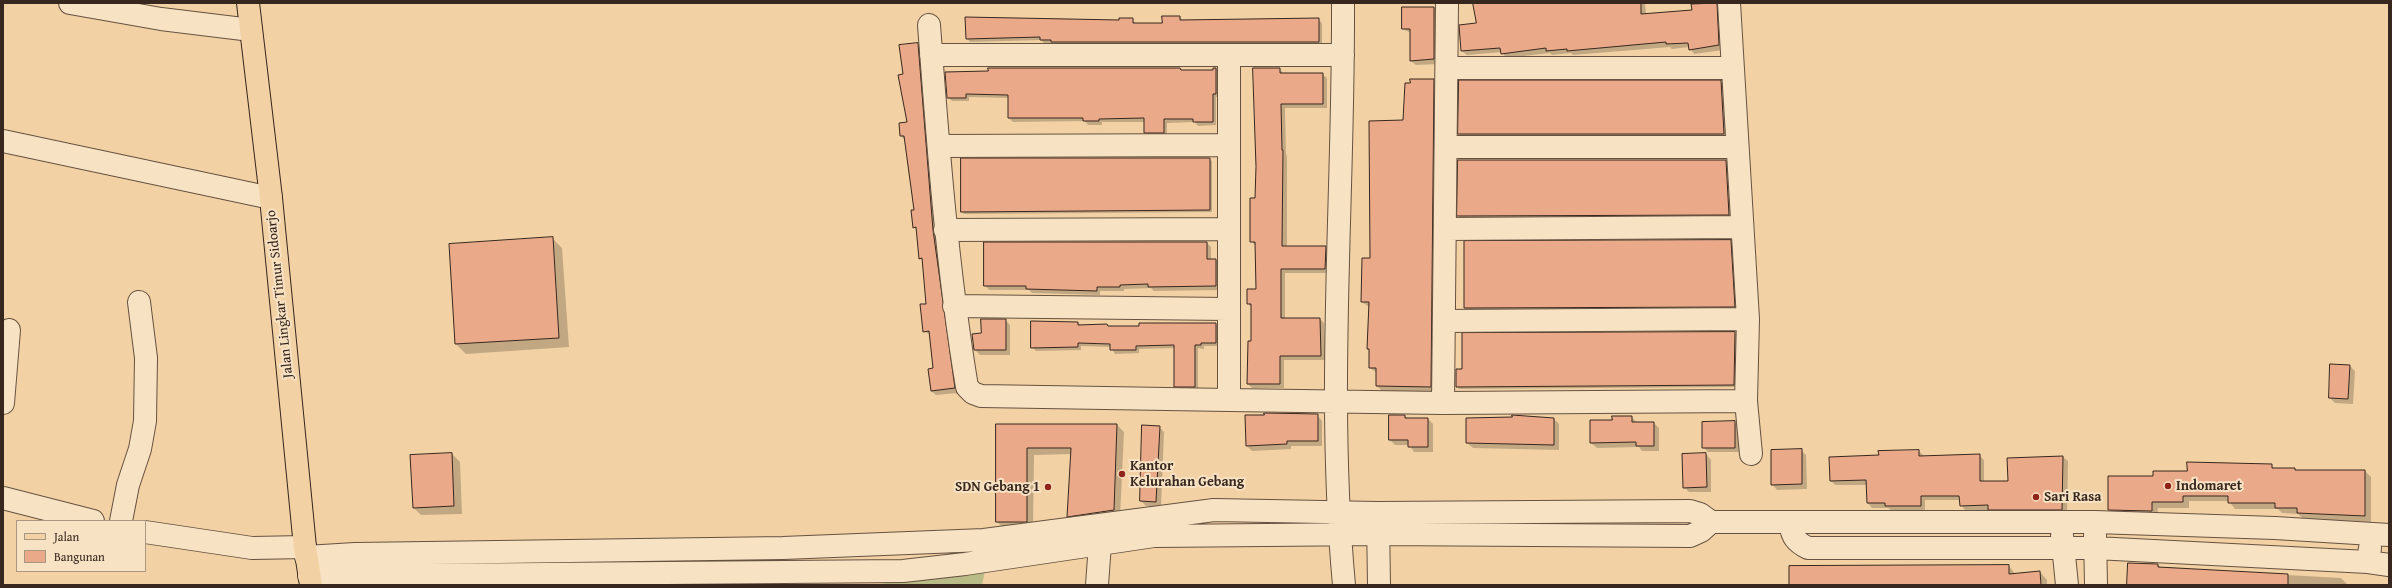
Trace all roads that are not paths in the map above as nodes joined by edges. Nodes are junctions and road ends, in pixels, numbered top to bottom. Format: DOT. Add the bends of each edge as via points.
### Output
graph roads {
  1 [pos="70,3"];
  2 [pos="248,3"];
  3 [pos="1343,3"];
  4 [pos="1447,3"];
  5 [pos="1729,3"];
  6 [pos="929,25"];
  7 [pos="251,30"];
  8 [pos="931,55"];
  9 [pos="1343,55"];
  10 [pos="1229,56"];
  11 [pos="1447,68"];
  12 [pos="1732,68"];
  13 [pos="3,141"];
  14 [pos="1228,145"];
  15 [pos="939,146"];
  16 [pos="1447,147"];
  17 [pos="1736,147"];
  18 [pos="271,198"];
  19 [pos="1742,227"];
  20 [pos="1228,229"];
  21 [pos="1446,229"];
  22 [pos="945,230"];
  23 [pos="139,302"];
  24 [pos="954,306"];
  25 [pos="1228,309"];
  26 [pos="1748,319"];
  27 [pos="1444,321"];
  28 [pos="9,330"];
  29 [pos="3,400"];
  30 [pos="1229,400"];
  31 [pos="1746,401"];
  32 [pos="1335,402"];
  33 [pos="1443,403"];
  34 [pos="1752,454"];
  35 [pos="3,498"];
  36 [pos="1338,511"];
  37 [pos="90,520"];
  38 [pos="121,520"];
  39 [pos="2062,522"];
  40 [pos="2095,522"];
  41 [pos="1790,523"];
  42 [pos="1378,524"];
  43 [pos="146,532"];
  44 [pos="1339,534"];
  45 [pos="2381,534"];
  46 [pos="1101,535"];
  47 [pos="783,548"];
  48 [pos="2095,548"];
  49 [pos="2063,549"];
  50 [pos="526,552"];
  51 [pos="2379,564"];
  52 [pos="308,566"];
  53 [pos="784,572"];
  54 [pos="525,574"];
  55 [pos="1097,585"];
  56 [pos="1344,585"];
  57 [pos="1378,585"];
  58 [pos="2067,585"];
  59 [pos="2096,585"];
  1 -- 7 [label="street" via="161,20"];
  2 -- 7 [label="main road, Jalan Lingkar Timur Sidoarjo"];
  3 -- 9 [label="street"];
  4 -- 11 [label="street"];
  5 -- 12 [label="street"];
  6 -- 8 [label="street"];
  7 -- 18 [label="main road, Jalan Lingkar Timur Sidoarjo"];
  8 -- 10 [label="street"];
  8 -- 15 [label="street"];
  9 -- 10 [label="street"];
  9 -- 32 [label="street"];
  10 -- 14 [label="street"];
  11 -- 12 [label="street"];
  11 -- 16 [label="street"];
  12 -- 17 [label="street"];
  13 -- 18 [label="street"];
  14 -- 15 [label="street"];
  14 -- 20 [label="street"];
  15 -- 22 [label="street"];
  16 -- 17 [label="street"];
  16 -- 21 [label="street"];
  17 -- 19 [label="street"];
  18 -- 52 [label="main road, Jalan Lingkar Timur Sidoarjo"];
  19 -- 21 [label="street"];
  19 -- 26 [label="street"];
  20 -- 22 [label="street"];
  20 -- 25 [label="street"];
  21 -- 27 [label="street"];
  22 -- 24 [label="street"];
  23 -- 38 [label="street" via="146,358 145,421"];
  24 -- 25 [label="street"];
  24 -- 30 [label="street" via="967,387 981,396"];
  25 -- 30 [label="street"];
  26 -- 27 [label="street"];
  26 -- 31 [label="street"];
  27 -- 33 [label="street"];
  28 -- 29 [label="street"];
  30 -- 32 [label="street"];
  31 -- 33 [label="street"];
  31 -- 34 [label="street"];
  32 -- 33 [label="street"];
  32 -- 36 [label="street"];
  35 -- 37 [label="street"];
  36 -- 42 [label="street"];
  36 -- 44 [label="street"];
  36 -- 46 [label="street" via="1214,510"];
  39 -- 40 [label="street"];
  39 -- 41 [label="street"];
  39 -- 49 [label="street"];
  40 -- 45 [label="street"];
  40 -- 48 [label="street"];
  41 -- 42 [label="street" via="1711,522 1690,511"];
  41 -- 49 [label="street" via="1797,542 1808,548"];
  42 -- 44 [label="street"];
  42 -- 57 [label="street"];
  43 -- 52 [label="street" via="252,548"];
  44 -- 46 [label="street"];
  44 -- 56 [label="street"];
  45 -- 51 [label="street"];
  46 -- 47 [label="street"];
  46 -- 53 [label="street" via="903,571"];
  46 -- 55 [label="street"];
  47 -- 50 [label="street"];
  47 -- 53 [label="street"];
  48 -- 49 [label="street"];
  48 -- 51 [label="street"];
  48 -- 59 [label="street"];
  49 -- 58 [label="street"];
  50 -- 52 [label="street" via="355,554"];
  50 -- 54 [label="street"];
  52 -- 54 [label="street"];
  53 -- 54 [label="street"];
}
